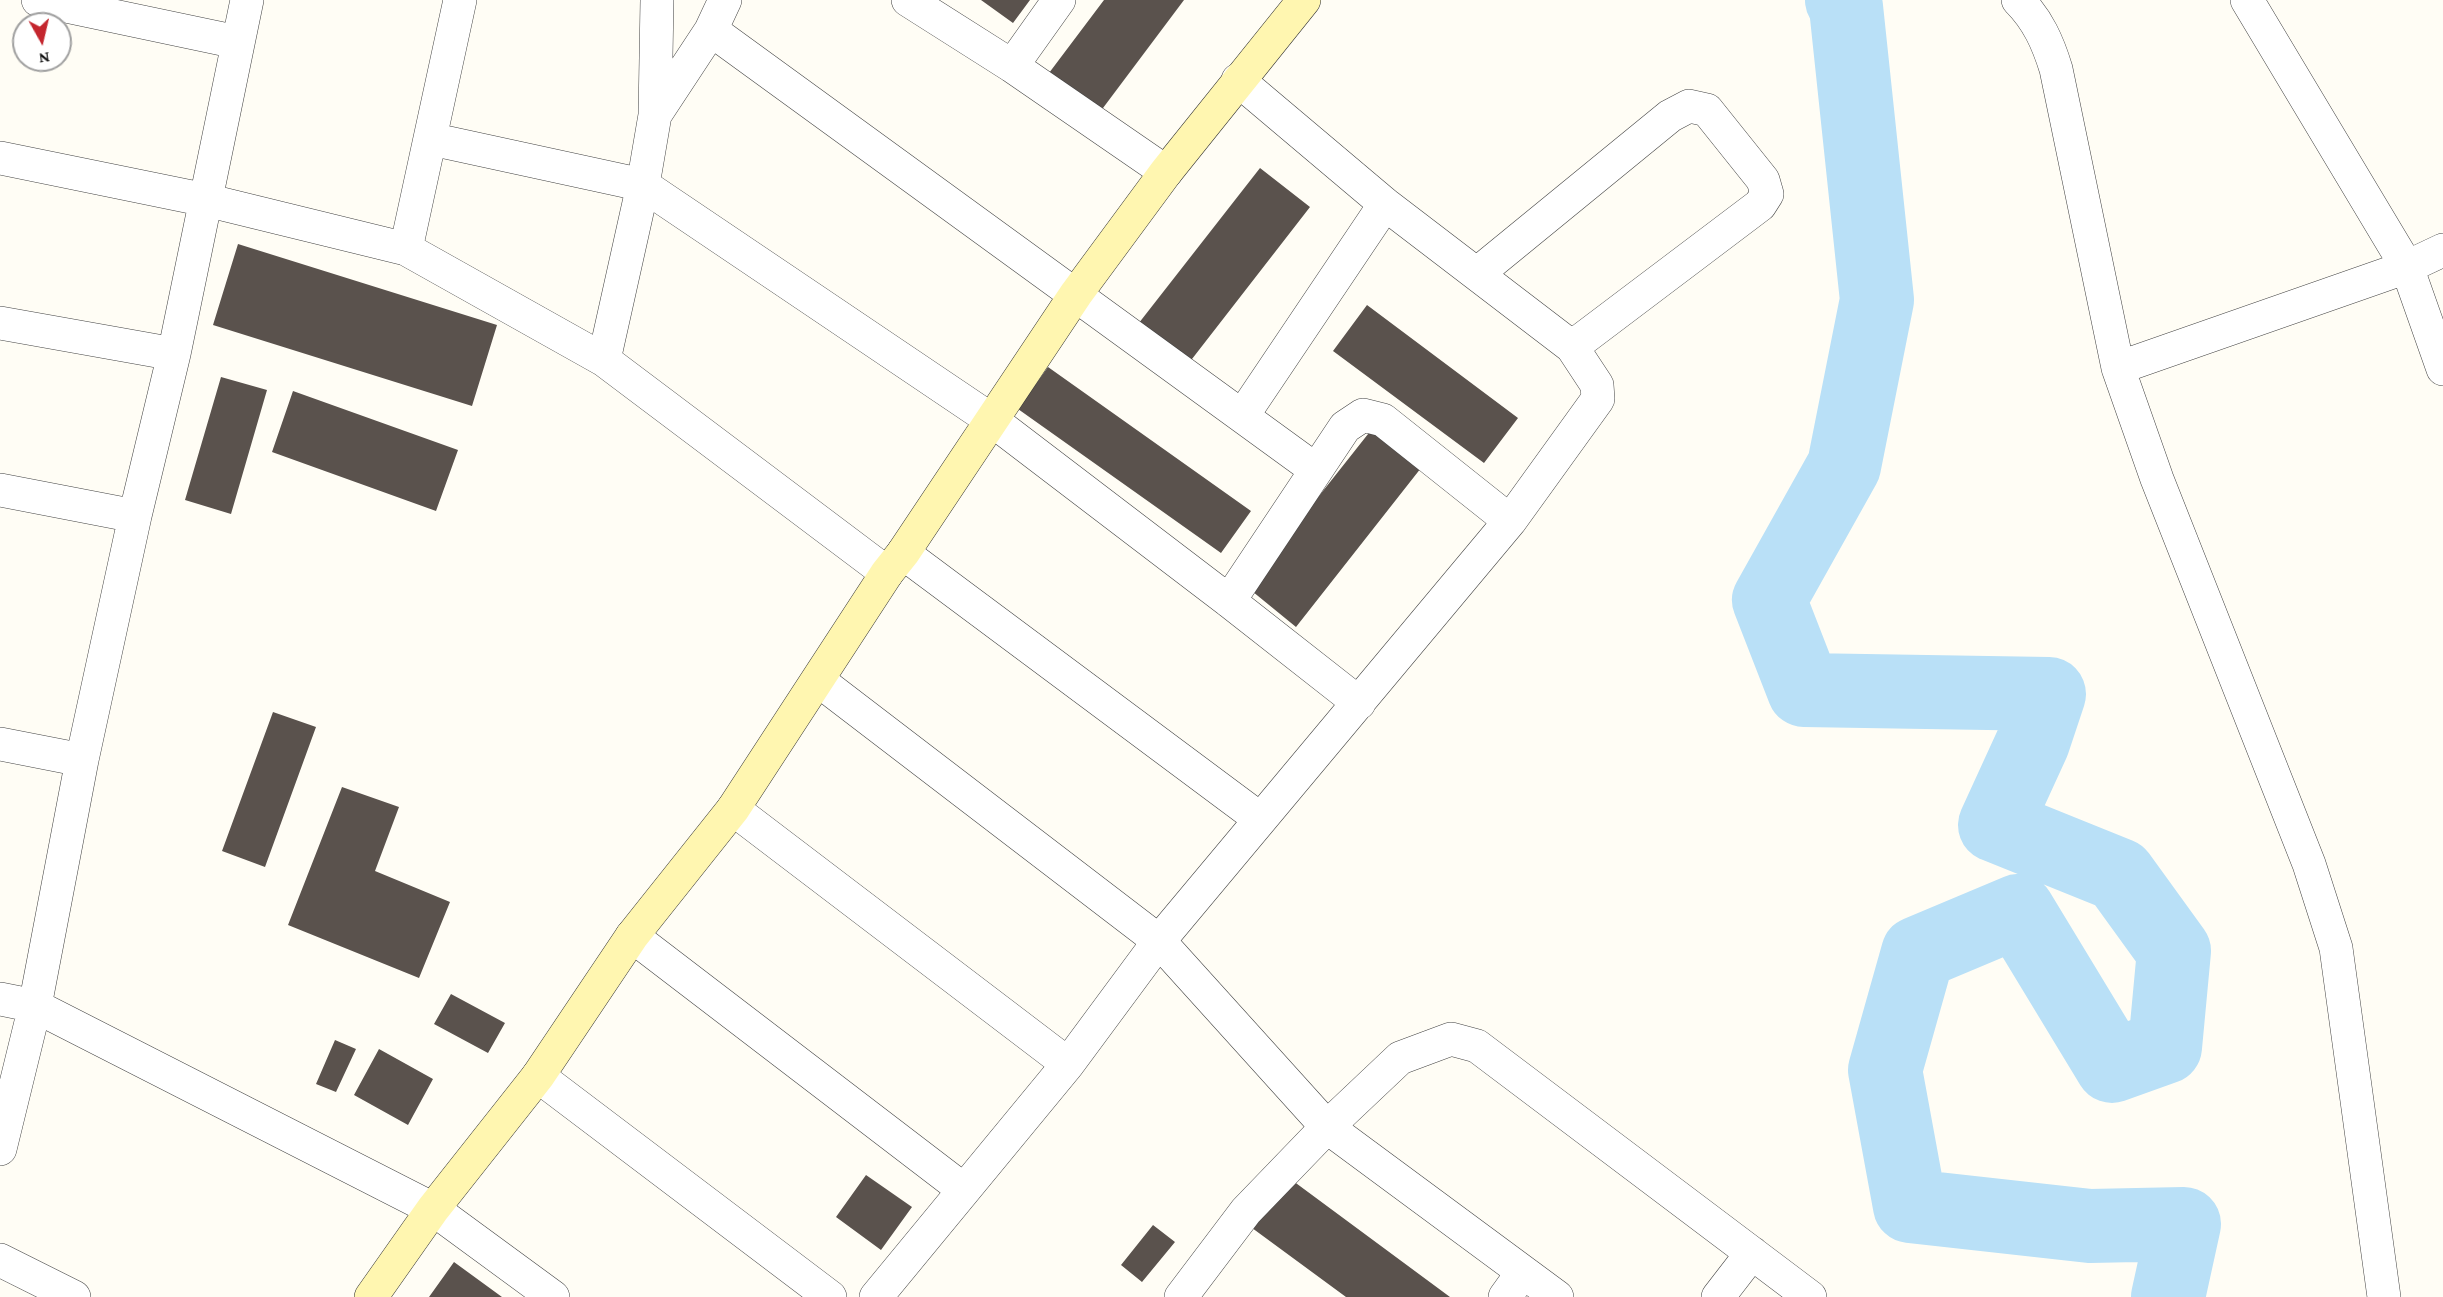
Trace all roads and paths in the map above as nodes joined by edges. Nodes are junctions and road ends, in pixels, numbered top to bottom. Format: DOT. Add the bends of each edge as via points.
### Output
graph roads {
  1 [pos="38,0"];
  2 [pos="247,0"];
  3 [pos="460,0"];
  4 [pos="657,0"];
  5 [pos="725,0"];
  6 [pos="908,0"];
  7 [pos="1059,0"];
  8 [pos="1304,0"];
  9 [pos="2018,0"];
  10 [pos="2247,0"];
  11 [pos="711,30"];
  12 [pos="237,42"];
  13 [pos="1012,66"];
  14 [pos="1238,80"];
  15 [pos="655,115"];
  16 [pos="431,139"];
  17 [pos="0,158"];
  18 [pos="1166,172"];
  19 [pos="643,185"];
  20 [pos="206,200"];
  21 [pos="1385,204"];
  22 [pos="406,249"];
  23 [pos="2443,250"];
  24 [pos="2407,267"];
  25 [pos="1478,273"];
  26 [pos="1076,294"];
  27 [pos="0,323"];
  28 [pos="1572,347"];
  29 [pos="174,354"];
  30 [pos="604,360"];
  31 [pos="2118,368"];
  32 [pos="2443,369"];
  33 [pos="1243,415"];
  34 [pos="993,421"];
  35 [pos="1316,470"];
  36 [pos="0,490"];
  37 [pos="135,516"];
  38 [pos="1510,521"];
  39 [pos="895,563"];
  40 [pos="1229,601"];
  41 [pos="818,680"];
  42 [pos="1359,703"];
  43 [pos="0,744"];
  44 [pos="82,760"];
  45 [pos="733,809"];
  46 [pos="1260,819"];
  47 [pos="632,936"];
  48 [pos="1159,941"];
  49 [pos="0,999"];
  50 [pos="35,1006"];
  51 [pos="1068,1064"];
  52 [pos="538,1076"];
  53 [pos="1327,1127"];
  54 [pos="0,1149"];
  55 [pos="964,1190"];
  56 [pos="433,1209"];
  57 [pos="1752,1253"];
  58 [pos="0,1260"];
  59 [pos="1514,1285"];
  60 [pos="74,1297"];
  61 [pos="371,1297"];
  62 [pos="553,1297"];
  63 [pos="830,1297"];
  64 [pos="876,1297"];
  65 [pos="1181,1297"];
  66 [pos="1557,1297"];
  67 [pos="1718,1297"];
  68 [pos="1810,1297"];
  69 [pos="2384,1297"];
  1 -- 12 [label="street"];
  2 -- 12 [label="street"];
  3 -- 16 [label="street"];
  4 -- 15 [label="street"];
  5 -- 11 [label="street"];
  6 -- 13 [label="street"];
  7 -- 13 [label="street"];
  8 -- 14 [label="main road"];
  9 -- 31 [label="street" via="2032,14 2050,46"];
  10 -- 24 [label="street"];
  11 -- 15 [label="street"];
  11 -- 26 [label="street"];
  12 -- 20 [label="street"];
  13 -- 18 [label="street"];
  14 -- 18 [label="main road"];
  14 -- 21 [label="street"];
  15 -- 19 [label="street"];
  16 -- 19 [label="street"];
  16 -- 22 [label="street"];
  17 -- 20 [label="street"];
  18 -- 26 [label="main road"];
  19 -- 30 [label="street"];
  19 -- 34 [label="street"];
  20 -- 22 [label="street"];
  20 -- 29 [label="street"];
  21 -- 25 [label="street"];
  21 -- 33 [label="street"];
  22 -- 30 [label="street"];
  23 -- 24 [label="street"];
  24 -- 31 [label="street"];
  24 -- 32 [label="street"];
  25 -- 28 [label="street"];
  25 -- 28 [label="street" via="1670,116 1689,106 1707,110 1763,180 1767,194 1760,205"];
  26 -- 33 [label="street"];
  26 -- 34 [label="main road"];
  27 -- 29 [label="street"];
  28 -- 38 [label="street" via="1597,386 1598,399"];
  29 -- 37 [label="street"];
  30 -- 39 [label="street"];
  31 -- 69 [label="street" via="2157,479 2309,864 2336,948"];
  33 -- 35 [label="street"];
  34 -- 39 [label="main road"];
  34 -- 40 [label="street"];
  35 -- 38 [label="street" via="1345,427 1363,415 1383,420"];
  35 -- 40 [label="street"];
  36 -- 37 [label="street"];
  37 -- 44 [label="street"];
  38 -- 42 [label="street"];
  39 -- 41 [label="main road"];
  39 -- 46 [label="street"];
  40 -- 42 [label="street"];
  41 -- 45 [label="main road"];
  41 -- 48 [label="street"];
  42 -- 46 [label="street"];
  43 -- 44 [label="street"];
  44 -- 50 [label="street"];
  45 -- 47 [label="main road"];
  45 -- 51 [label="street"];
  46 -- 48 [label="street"];
  47 -- 52 [label="main road"];
  47 -- 55 [label="street"];
  48 -- 51 [label="street"];
  48 -- 53 [label="street"];
  49 -- 50 [label="street"];
  50 -- 54 [label="street"];
  50 -- 56 [label="street"];
  51 -- 55 [label="street"];
  52 -- 56 [label="main road"];
  52 -- 63 [label="street"];
  53 -- 57 [label="street" via="1400,1058 1451,1039 1477,1046"];
  53 -- 59 [label="street"];
  53 -- 65 [label="street" via="1246,1210"];
  55 -- 64 [label="street"];
  56 -- 61 [label="main road"];
  56 -- 62 [label="street"];
  57 -- 67 [label="street"];
  57 -- 68 [label="street"];
  58 -- 60 [label="street"];
  59 -- 66 [label="street"];
}
